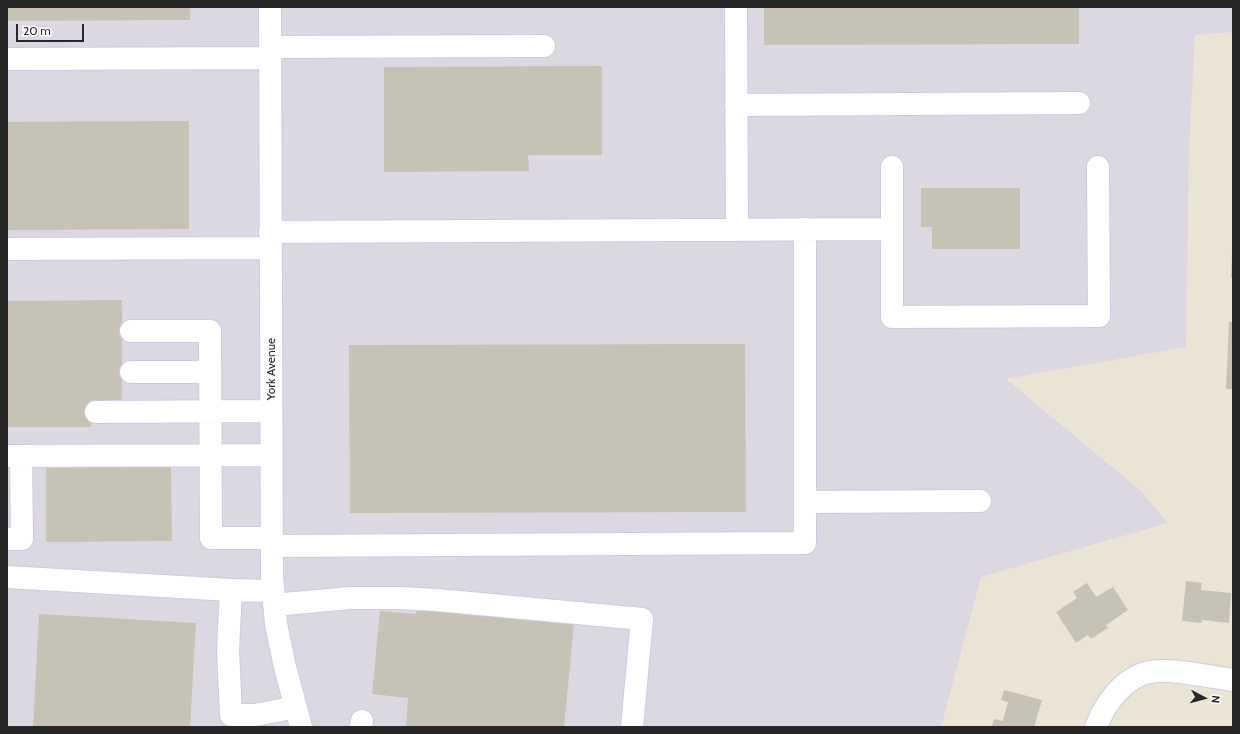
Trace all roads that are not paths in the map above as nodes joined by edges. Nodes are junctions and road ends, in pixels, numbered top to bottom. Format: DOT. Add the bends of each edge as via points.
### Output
graph roads {
  1 [pos="270,7"];
  2 [pos="736,7"];
  3 [pos="544,46"];
  4 [pos="270,52"];
  5 [pos="7,59"];
  6 [pos="1079,104"];
  7 [pos="736,105"];
  8 [pos="1098,167"];
  9 [pos="892,168"];
  10 [pos="804,229"];
  11 [pos="892,229"];
  12 [pos="737,230"];
  13 [pos="270,240"];
  14 [pos="7,250"];
  15 [pos="131,331"];
  16 [pos="131,372"];
  17 [pos="210,372"];
  18 [pos="271,411"];
  19 [pos="96,412"];
  20 [pos="211,412"];
  21 [pos="211,455"];
  22 [pos="271,455"];
  23 [pos="14,456"];
  24 [pos="980,501"];
  25 [pos="805,502"];
  26 [pos="7,539"];
  27 [pos="272,542"];
  28 [pos="7,577"];
  29 [pos="231,590"];
  30 [pos="274,598"];
  31 [pos="1233,680"];
  32 [pos="299,717"];
  33 [pos="632,727"];
  34 [pos="1096,727"];
  1 -- 4 [label="street, York Avenue"];
  2 -- 7 [label="street"];
  3 -- 4 [label="street"];
  4 -- 5 [label="street"];
  4 -- 13 [label="street, York Avenue"];
  6 -- 7 [label="street"];
  7 -- 12 [label="street"];
  8 -- 11 [label="street" via="1099,316 892,317"];
  9 -- 11 [label="street"];
  10 -- 11 [label="street"];
  10 -- 12 [label="street"];
  10 -- 25 [label="street"];
  12 -- 13 [label="street"];
  13 -- 14 [label="street"];
  13 -- 18 [label="street, York Avenue"];
  15 -- 17 [label="street" via="210,331"];
  16 -- 17 [label="street"];
  17 -- 20 [label="street"];
  18 -- 20 [label="street"];
  18 -- 22 [label="street, York Avenue"];
  19 -- 20 [label="street"];
  20 -- 21 [label="street"];
  21 -- 22 [label="street"];
  21 -- 23 [label="street"];
  21 -- 27 [label="street" via="211,538"];
  22 -- 27 [label="street, York Avenue"];
  23 -- 26 [label="street" via="22,539"];
  24 -- 25 [label="street"];
  25 -- 27 [label="street" via="806,543"];
  27 -- 30 [label="street, York Avenue"];
  28 -- 29 [label="street"];
  29 -- 30 [label="street"];
  29 -- 32 [label="street" via="228,650 231,715"];
  30 -- 32 [label="street, York Avenue" via="280,644"];
  30 -- 33 [label="street" via="445,600 642,619"];
  31 -- 34 [label="street" via="1179,672 1150,672 1138,676 1114,695"];
}
